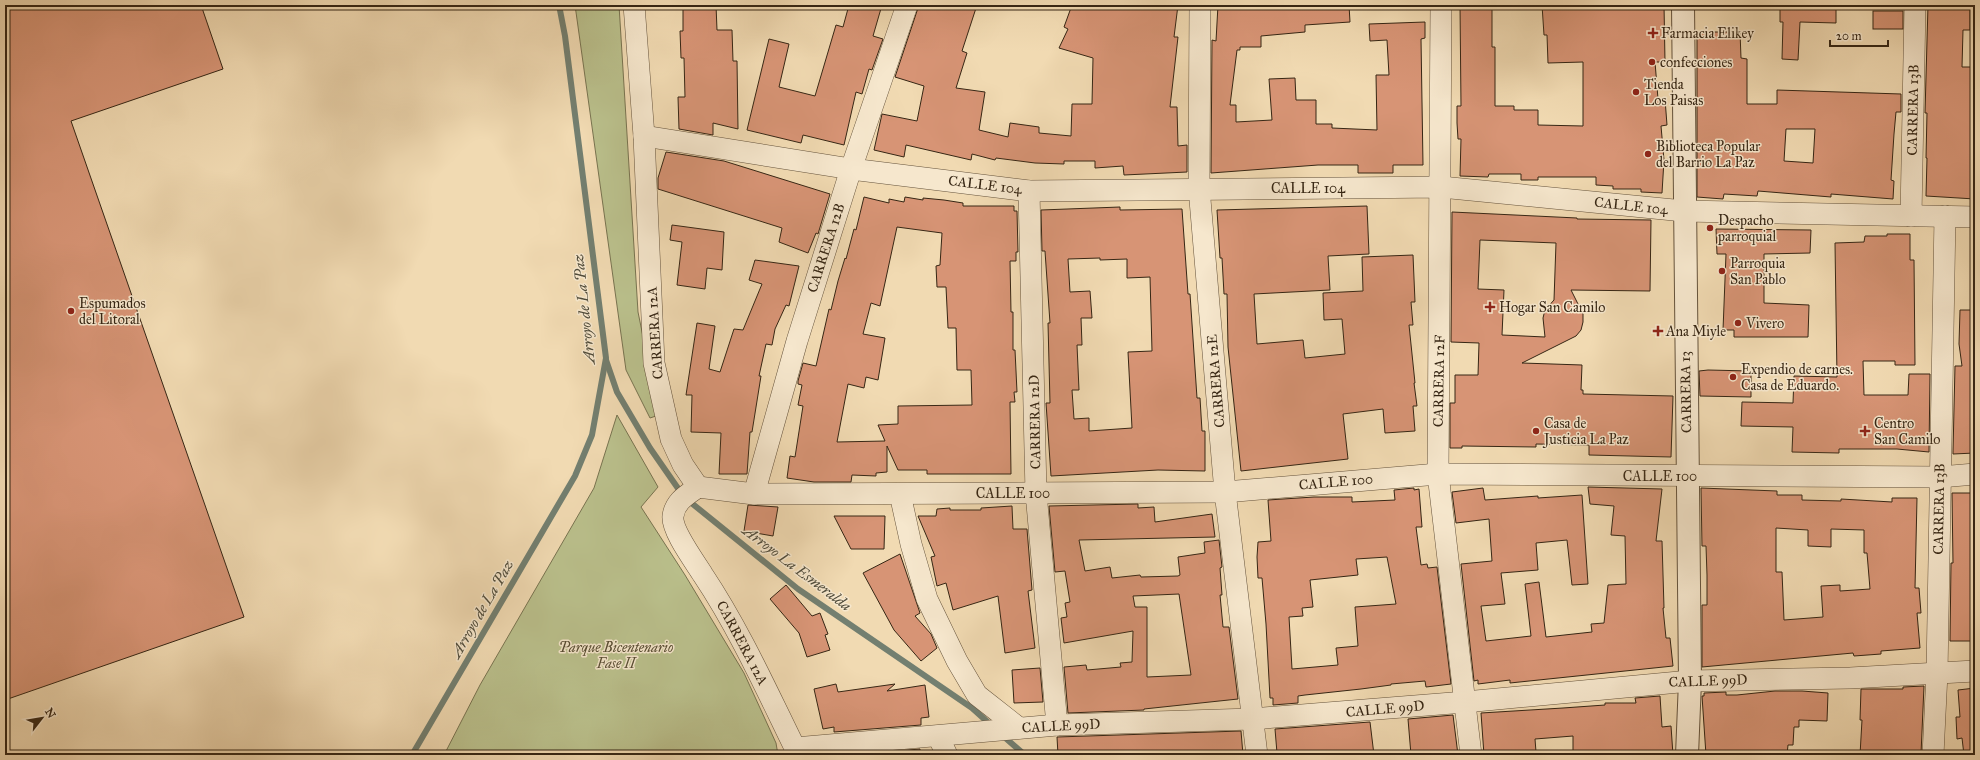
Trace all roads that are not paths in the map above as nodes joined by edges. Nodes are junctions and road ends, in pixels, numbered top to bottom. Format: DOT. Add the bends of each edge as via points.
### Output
graph roads {
  1 [pos="634,5"];
  2 [pos="907,5"];
  3 [pos="1200,5"];
  4 [pos="1441,5"];
  5 [pos="1683,5"];
  6 [pos="1916,5"];
  7 [pos="644,136"];
  8 [pos="851,169"];
  9 [pos="1441,187"];
  10 [pos="1199,188"];
  11 [pos="1030,191"];
  12 [pos="1684,211"];
  13 [pos="1911,216"];
  14 [pos="1945,216"];
  15 [pos="1975,217"];
  16 [pos="1438,474"];
  17 [pos="1975,474"];
  18 [pos="1687,476"];
  19 [pos="1940,477"];
  20 [pos="698,487"];
  21 [pos="1225,492"];
  22 [pos="1036,493"];
  23 [pos="754,494"];
  24 [pos="900,494"];
  25 [pos="1975,671"];
  26 [pos="1937,673"];
  27 [pos="1690,681"];
  28 [pos="1465,702"];
  29 [pos="1252,719"];
  30 [pos="1057,725"];
  31 [pos="1013,729"];
  32 [pos="938,736"];
  33 [pos="796,751"];
  34 [pos="947,755"];
  35 [pos="1257,755"];
  36 [pos="1471,755"];
  37 [pos="1688,755"];
  38 [pos="1933,755"];
  1 -- 7 [label="street, CARRERA 12A"];
  2 -- 8 [label="street, CARRERA 12B"];
  3 -- 10 [label="street, CARRERA 12E"];
  4 -- 9 [label="street, CARRERA 12F"];
  5 -- 12 [label="street, CARRERA 13"];
  6 -- 13 [label="street, CARRERA 13B"];
  7 -- 8 [label="street, CALLE 104"];
  7 -- 20 [label="street, CARRERA 12A" via="654,363 671,439 682,465"];
  8 -- 11 [label="street, CALLE 104"];
  8 -- 23 [label="street, CARRERA 12B" via="797,341"];
  9 -- 10 [label="street, CALLE 104"];
  9 -- 12 [label="street, CALLE 104"];
  9 -- 16 [label="street, CARRERA 12F"];
  10 -- 11 [label="street, CALLE 104"];
  10 -- 21 [label="street, CARRERA 12E"];
  11 -- 22 [label="street, CARRERA 12D"];
  12 -- 13 [label="street, CALLE 104"];
  12 -- 18 [label="street, CARRERA 13"];
  13 -- 14 [label="street, CALLE 104"];
  14 -- 15 [label="street, CALLE 104"];
  14 -- 19 [label="street, CARRERA 13B"];
  16 -- 18 [label="street, CALLE 100"];
  16 -- 21 [label="street, CALLE 100"];
  16 -- 28 [label="street, CARRERA 12F"];
  17 -- 19 [label="street, CALLE 100"];
  18 -- 19 [label="street, CALLE 100"];
  18 -- 27 [label="street, CARRERA 13"];
  19 -- 26 [label="street, CARRERA 13B"];
  20 -- 23 [label="street, CALLE 100"];
  20 -- 33 [label="street, CARRERA 12A" via="676,503 673,517 682,543 719,599 754,663"];
  21 -- 22 [label="street, CALLE 100"];
  21 -- 29 [label="street, CARRERA 12E"];
  22 -- 24 [label="street, CALLE 100"];
  22 -- 30 [label="street, CARRERA 12D"];
  23 -- 24 [label="street, CALLE 100"];
  24 -- 31 [label="street" via="927,599 978,695"];
  25 -- 26 [label="street, CALLE 99D"];
  26 -- 27 [label="street, CALLE 99D" via="1850,678"];
  26 -- 38 [label="street, CARRERA 13B"];
  27 -- 28 [label="street, CALLE 99D"];
  27 -- 37 [label="street, CARRERA 13"];
  28 -- 29 [label="street, CALLE 99D"];
  28 -- 36 [label="street, CARRERA 12F"];
  29 -- 30 [label="street, CALLE 99D"];
  29 -- 35 [label="street, CARRERA 12E"];
  30 -- 31 [label="street, CALLE 99D"];
  31 -- 32 [label="street, CALLE 99D"];
  32 -- 33 [label="street, CALLE 99D"];
  32 -- 34 [label="street"];
}
